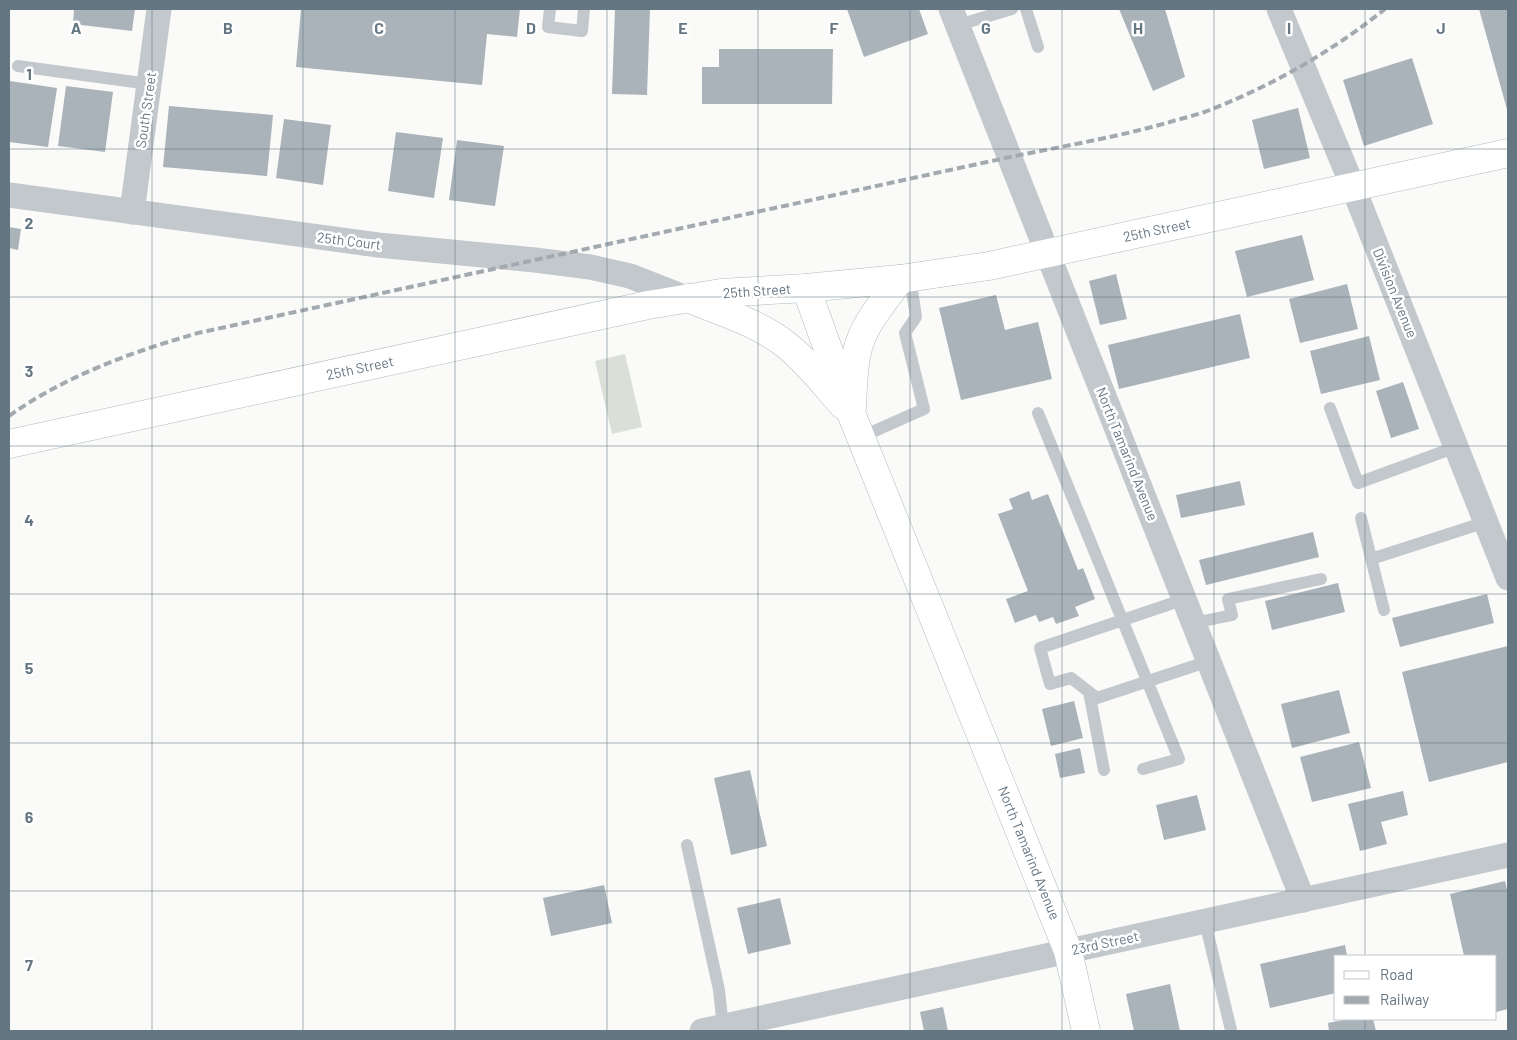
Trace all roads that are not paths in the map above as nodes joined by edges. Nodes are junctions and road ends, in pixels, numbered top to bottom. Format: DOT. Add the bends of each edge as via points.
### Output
graph roads {
  1 [pos="159,9"];
  2 [pos="550,9"];
  3 [pos="584,9"];
  4 [pos="1012,9"];
  5 [pos="1026,9"];
  6 [pos="1279,9"];
  7 [pos="955,17"];
  8 [pos="1038,47"];
  9 [pos="18,66"];
  10 [pos="149,84"];
  11 [pos="1508,153"];
  12 [pos="1353,187"];
  13 [pos="9,195"];
  14 [pos="132,212"];
  15 [pos="1048,254"];
  16 [pos="905,278"];
  17 [pos="806,288"];
  18 [pos="686,298"];
  19 [pos="1330,408"];
  20 [pos="1038,413"];
  21 [pos="856,425"];
  22 [pos="9,444"];
  23 [pos="1456,446"];
  24 [pos="1361,518"];
  25 [pos="1486,522"];
  26 [pos="1371,559"];
  27 [pos="1508,578"];
  28 [pos="1322,579"];
  29 [pos="1185,600"];
  30 [pos="1384,610"];
  31 [pos="1122,620"];
  32 [pos="1194,623"];
  33 [pos="1209,661"];
  34 [pos="1147,681"];
  35 [pos="1089,692"];
  36 [pos="1143,769"];
  37 [pos="1104,770"];
  38 [pos="687,845"];
  39 [pos="1508,855"];
  40 [pos="1303,900"];
  41 [pos="1204,922"];
  42 [pos="1068,951"];
  43 [pos="712,1029"];
  44 [pos="1231,1030"];
  45 [pos="1086,1031"];
  1 -- 10 [label="street, South Street"];
  2 -- 3 [label="lane" via="548,27 582,32"];
  4 -- 7 [label="lane"];
  5 -- 8 [label="lane"];
  6 -- 12 [label="street, Division Avenue"];
  7 -- 15 [label="street, North Tamarind Avenue"];
  9 -- 10 [label="lane"];
  10 -- 14 [label="street, South Street"];
  11 -- 12 [label="main road, 25th Street"];
  12 -- 15 [label="main road, 25th Street"];
  12 -- 23 [label="street, Division Avenue"];
  13 -- 14 [label="street, 25th Court"];
  14 -- 18 [label="street, 25th Court" via="378,245 590,267 630,276"];
  15 -- 16 [label="main road, 25th Street"];
  15 -- 29 [label="street, North Tamarind Avenue"];
  16 -- 17 [label="main road, 25th Street"];
  16 -- 21 [label="main road" via="876,312 857,353"];
  16 -- 21 [label="lane" via="916,317 905,333 924,409"];
  17 -- 18 [label="main road, 25th Street"];
  17 -- 21 [label="main road, North Tamarind Avenue"];
  18 -- 21 [label="main road" via="764,331 784,344 799,357"];
  18 -- 22 [label="main road, 25th Street"];
  19 -- 23 [label="lane" via="1358,483"];
  20 -- 31 [label="lane"];
  21 -- 42 [label="main road, North Tamarind Avenue"];
  23 -- 25 [label="street, Division Avenue"];
  24 -- 26 [label="lane"];
  25 -- 26 [label="lane"];
  25 -- 27 [label="street, Division Avenue"];
  26 -- 30 [label="lane"];
  28 -- 32 [label="lane" via="1228,599 1232,615"];
  29 -- 31 [label="lane"];
  29 -- 32 [label="street, North Tamarind Avenue"];
  31 -- 34 [label="lane"];
  31 -- 35 [label="lane" via="1040,648 1050,684 1071,678"];
  32 -- 33 [label="street, North Tamarind Avenue"];
  33 -- 34 [label="lane"];
  33 -- 40 [label="street, North Tamarind Avenue"];
  34 -- 35 [label="lane" via="1097,698"];
  34 -- 36 [label="lane" via="1178,759"];
  35 -- 37 [label="lane"];
  38 -- 43 [label="lane" via="719,990"];
  39 -- 40 [label="street, 23rd Street"];
  40 -- 41 [label="street, 23rd Street"];
  41 -- 42 [label="street, 23rd Street"];
  41 -- 44 [label="lane"];
  42 -- 43 [label="street, 23rd Street"];
  42 -- 45 [label="main road, North Tamarind Avenue"];
}
